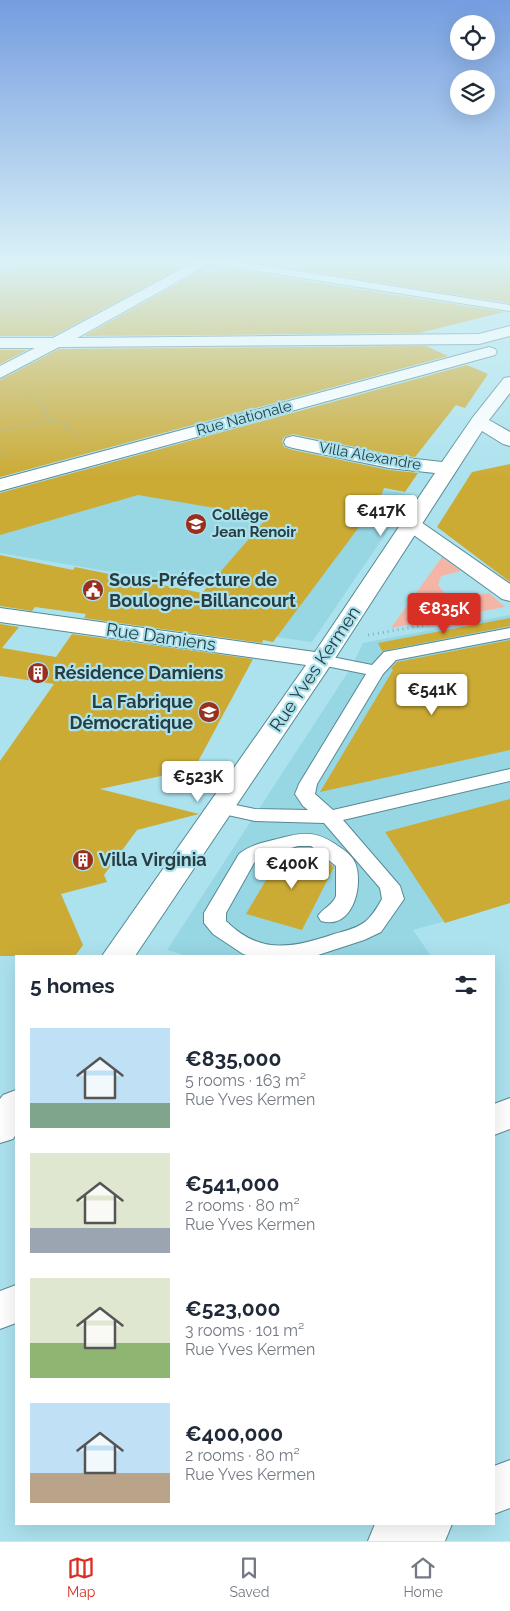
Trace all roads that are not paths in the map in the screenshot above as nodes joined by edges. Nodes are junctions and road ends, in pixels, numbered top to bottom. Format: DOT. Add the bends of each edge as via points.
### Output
graph roads {
  1 [pos="73,332"];
  2 [pos="509,332"];
  3 [pos="54,342"];
  4 [pos="0,343"];
  5 [pos="490,350"];
  6 [pos="0,372"];
  7 [pos="510,382"];
  8 [pos="480,420"];
  9 [pos="510,440"];
  10 [pos="294,442"];
  11 [pos="448,469"];
  12 [pos="0,485"];
  13 [pos="411,524"];
  14 [pos="510,594"];
  15 [pos="0,615"];
  16 [pos="510,633"];
  17 [pos="322,660"];
  18 [pos="376,671"];
  19 [pos="510,775"];
  20 [pos="220,808"];
  21 [pos="330,817"];
  22 [pos="329,916"];
  23 [pos="119,955"];
  24 [pos="276,955"];
  25 [pos="286,955"];
  26 [pos="15,1106"];
  27 [pos="510,1114"];
  28 [pos="495,1120"];
  29 [pos="0,1128"];
  30 [pos="15,1304"];
  31 [pos="0,1310"];
  32 [pos="510,1483"];
  33 [pos="495,1490"];
  34 [pos="426,1525"];
  35 [pos="392,1541"];
  1 -- 3 [label="street"];
  2 -- 5 [label="street"];
  3 -- 4 [label="street"];
  3 -- 5 [label="street"];
  3 -- 6 [label="street"];
  5 -- 12 [label="street, Rue Nationale"];
  7 -- 8 [label="street, Rue Yves Kermen"];
  8 -- 9 [label="street"];
  8 -- 11 [label="street, Rue Yves Kermen"];
  10 -- 11 [label="street, Villa Alexandre" via="389,462"];
  11 -- 13 [label="street, Rue Yves Kermen"];
  13 -- 14 [label="street"];
  13 -- 17 [label="street, Rue Yves Kermen"];
  15 -- 17 [label="street, Rue Damiens"];
  16 -- 18 [label="lane" via="390,656"];
  17 -- 18 [label="lane"];
  17 -- 20 [label="street, Rue Yves Kermen"];
  18 -- 21 [label="lane" via="308,784 305,794 310,802"];
  19 -- 21 [label="lane"];
  20 -- 21 [label="lane" via="255,815"];
  20 -- 23 [label="street, Rue Yves Kermen"];
  21 -- 25 [label="lane" via="390,886 394,899 374,926 363,932 312,950"];
  22 -- 24 [label="lane" via="344,904 347,896 346,865 340,857 312,840 298,840 254,852 246,859 215,913 215,923 246,947"];
  26 -- 29 [label="street"];
  27 -- 28 [label="street"];
  30 -- 31 [label="street"];
  32 -- 33 [label="street"];
  34 -- 35 [label="street"];
}
